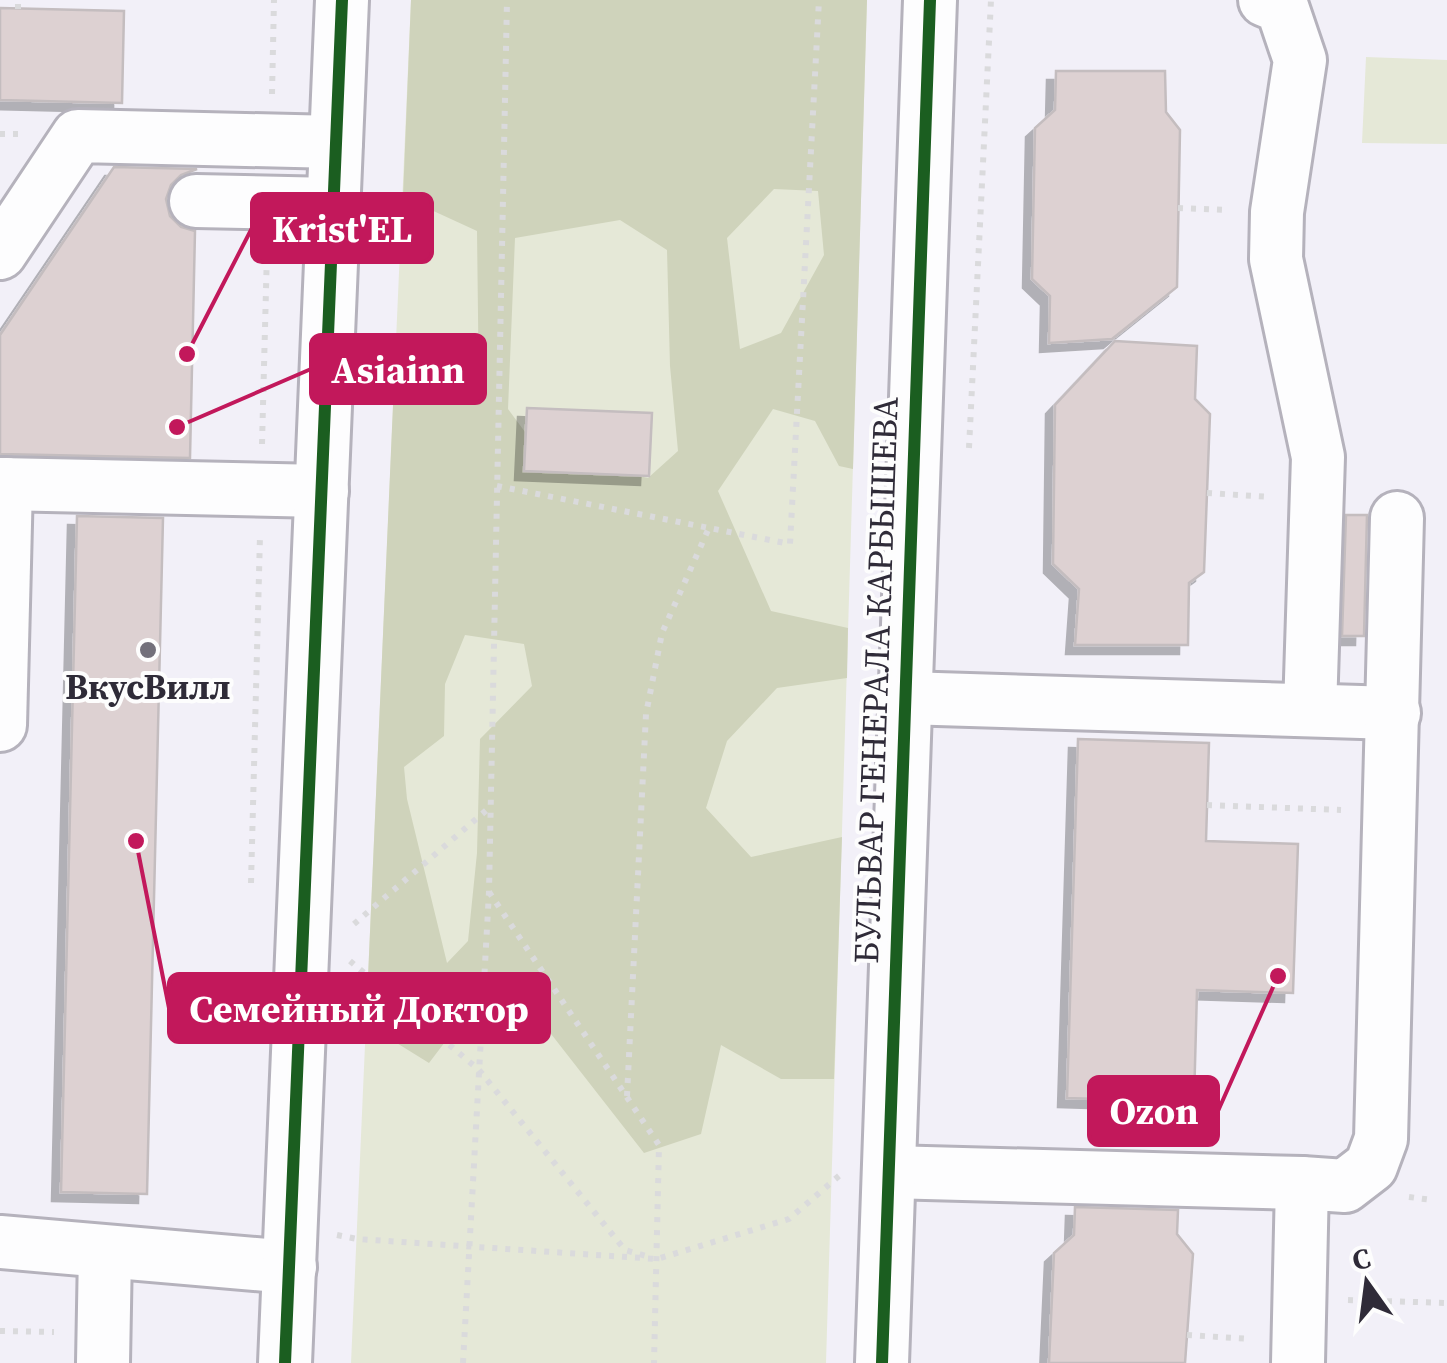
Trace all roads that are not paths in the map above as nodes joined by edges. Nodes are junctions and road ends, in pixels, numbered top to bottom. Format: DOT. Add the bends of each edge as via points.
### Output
graph roads {
  1 [pos="342,0"];
  2 [pos="930,0"];
  3 [pos="1265,0"];
  4 [pos="336,142"];
  5 [pos="196,201"];
  6 [pos="333,204"];
  7 [pos="0,253"];
  8 [pos="3,484"];
  9 [pos="322,491"];
  10 [pos="1398,518"];
  11 [pos="1355,636"];
  12 [pos="906,698"];
  13 [pos="1354,711"];
  14 [pos="0,725"];
  15 [pos="890,1151"];
  16 [pos="1302,1184"];
  17 [pos="0,1242"];
  18 [pos="291,1245"];
  19 [pos="105,1252"];
  20 [pos="1299,1335"];
  21 [pos="103,1363"];
  22 [pos="285,1363"];
  23 [pos="882,1363"];
  1 -- 4 [label="street"];
  2 -- 12 [label="street, БУЛЬВАР ГЕНЕРАЛА КАРБЫШЕВА"];
  3 -- 13 [label="street" via="1282,7 1300,60 1276,258 1318,457 1316,500"];
  4 -- 6 [label="street"];
  4 -- 7 [label="street" via="78,136"];
  5 -- 6 [label="street"];
  6 -- 9 [label="street"];
  8 -- 9 [label="street"];
  8 -- 14 [label="street"];
  9 -- 18 [label="street" via="317,932"];
  10 -- 13 [label="street"];
  11 -- 13 [label="street"];
  12 -- 13 [label="street"];
  12 -- 15 [label="street, БУЛЬВАР ГЕНЕРАЛА КАРБЫШЕВА"];
  13 -- 16 [label="street" via="1391,812 1382,1139 1372,1166 1346,1186"];
  15 -- 16 [label="street"];
  15 -- 23 [label="street, БУЛЬВАР ГЕНЕРАЛА КАРБЫШЕВА"];
  16 -- 20 [label="street"];
  17 -- 19 [label="street"];
  18 -- 19 [label="street"];
  18 -- 22 [label="street"];
  19 -- 21 [label="street"];
}
